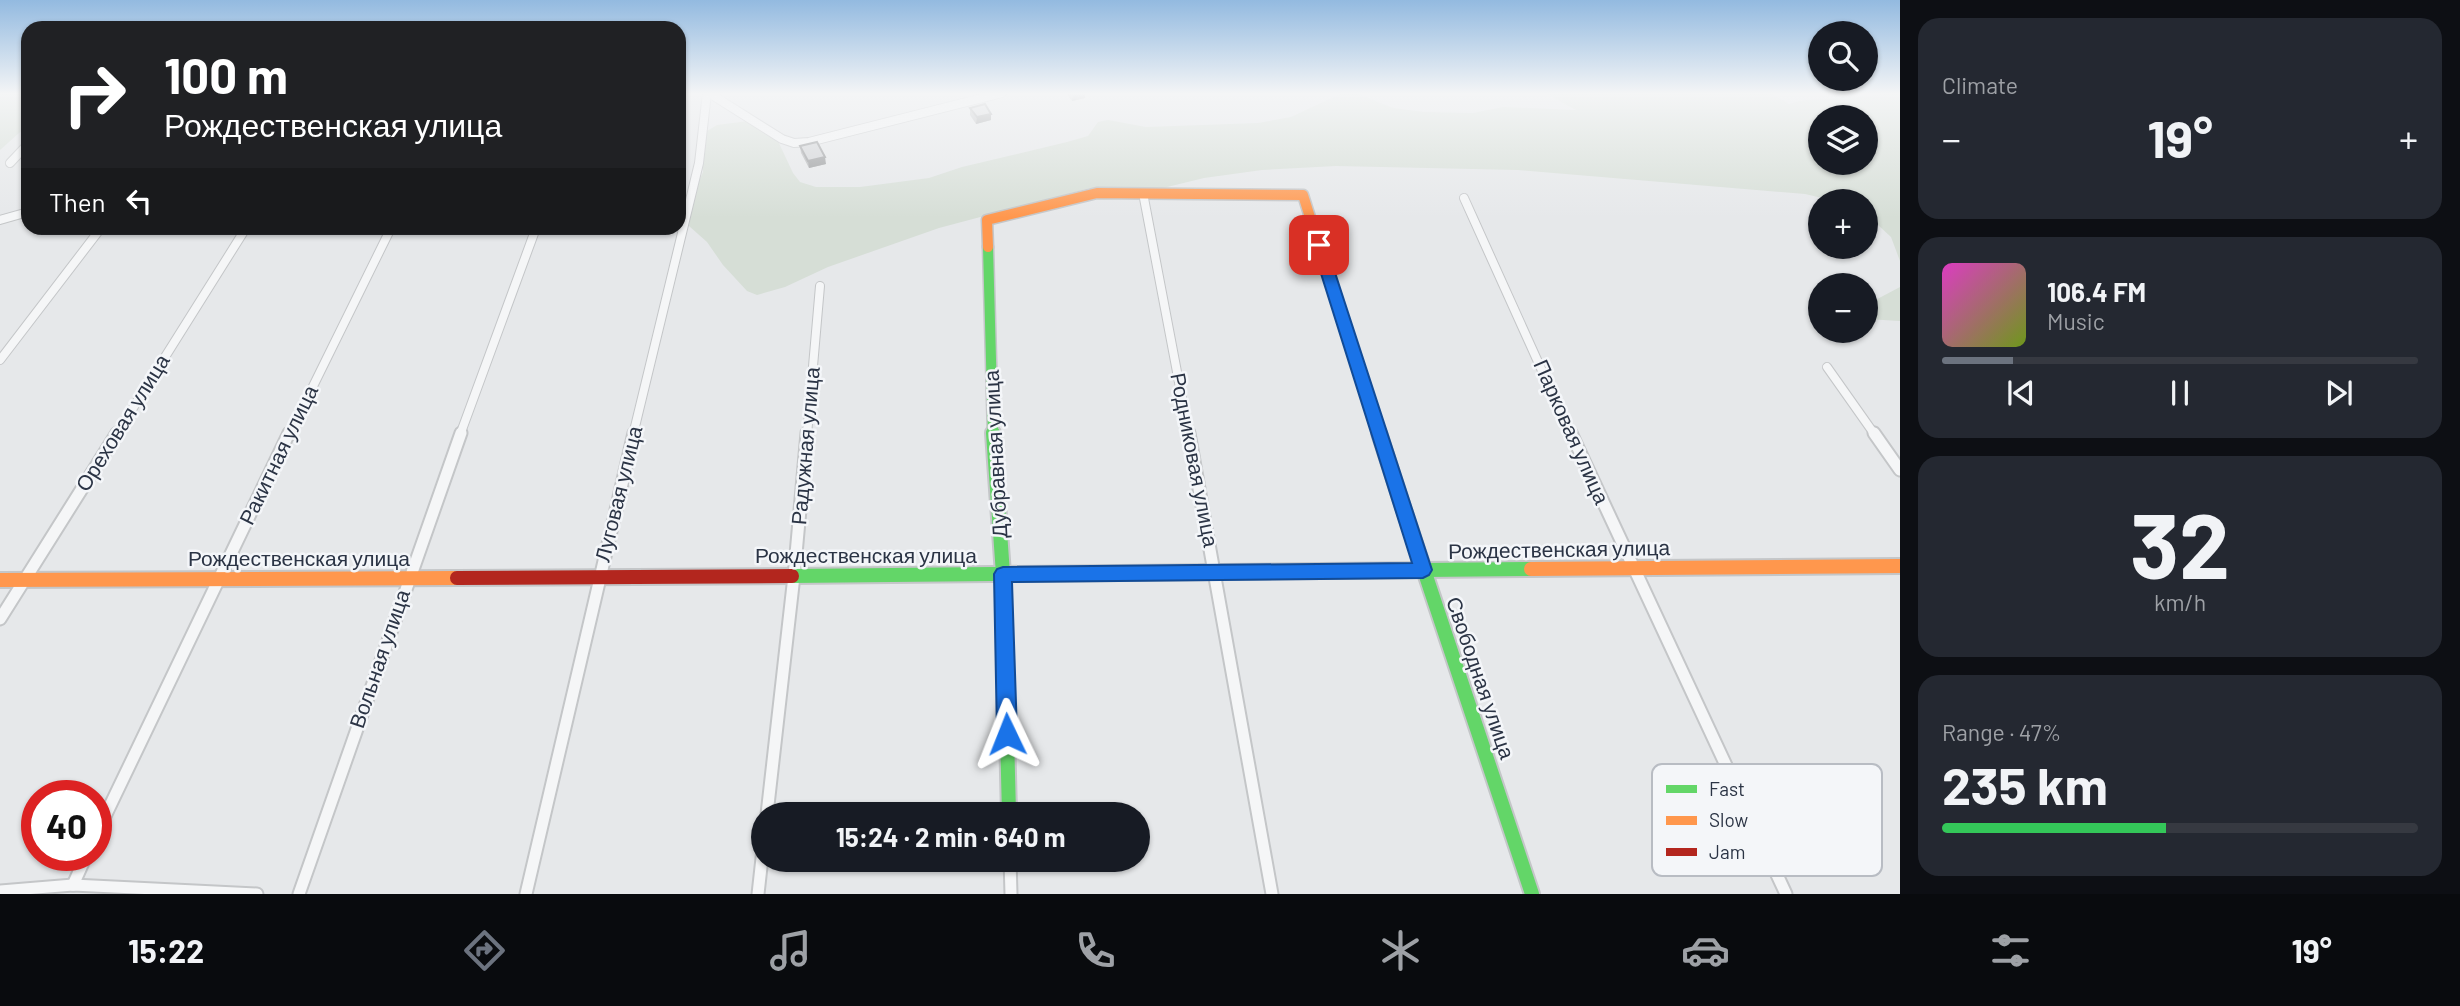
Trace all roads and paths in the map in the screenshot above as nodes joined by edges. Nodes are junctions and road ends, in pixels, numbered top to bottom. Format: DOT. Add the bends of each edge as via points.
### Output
graph roads {
  1 [pos="703,135"];
  2 [pos="775,135"];
  3 [pos="838,135"];
  4 [pos="21,151"];
  5 [pos="21,159"];
  6 [pos="1143,192"];
  7 [pos="1464,198"];
  8 [pos="21,214"];
  9 [pos="686,217"];
  10 [pos="0,220"];
  11 [pos="96,235"];
  12 [pos="242,235"];
  13 [pos="388,235"];
  14 [pos="533,235"];
  15 [pos="682,235"];
  16 [pos="820,286"];
  17 [pos="0,360"];
  18 [pos="1827,367"];
  19 [pos="1900,470"];
  20 [pos="1900,566"];
  21 [pos="1632,568"];
  22 [pos="1423,570"];
  23 [pos="1215,572"];
  24 [pos="1003,574"];
  25 [pos="599,576"];
  26 [pos="794,576"];
  27 [pos="408,578"];
  28 [pos="217,579"];
  29 [pos="0,580"];
  30 [pos="24,580"];
  31 [pos="0,619"];
  32 [pos="1725,764"];
  33 [pos="112,801"];
  34 [pos="768,802"];
  35 [pos="1009,802"];
  36 [pos="79,871"];
  37 [pos="760,872"];
  38 [pos="1010,872"];
  39 [pos="1777,876"];
  40 [pos="73,885"];
  41 [pos="0,891"];
  42 [pos="257,894"];
  43 [pos="299,894"];
  44 [pos="526,894"];
  45 [pos="758,894"];
  46 [pos="1011,894"];
  47 [pos="1272,894"];
  48 [pos="1532,894"];
  49 [pos="1786,894"];
  1 -- 9 [label="street, Луговая улица"];
  2 -- 3 [label="street" via="794,143"];
  4 -- 5 [label="street" via="10,163"];
  6 -- 22 [label="street, Свободная улица" via="1303,195"];
  6 -- 23 [label="street, Родниковая улица"];
  6 -- 24 [label="street, Дубравная улица" via="1097,193 987,220"];
  7 -- 21 [label="street, Парковая улица"];
  8 -- 10 [label="street"];
  11 -- 17 [label="street"];
  12 -- 30 [label="street, Ореховая улица"];
  13 -- 28 [label="street, Ракитная улица"];
  14 -- 27 [label="street, Вольная улица"];
  15 -- 25 [label="street, Луговая улица"];
  16 -- 26 [label="street, Радужная улица"];
  18 -- 19 [label="street"];
  20 -- 21 [label="street, Рождественская улица"];
  21 -- 22 [label="street, Рождественская улица"];
  21 -- 32 [label="street, Парковая улица"];
  22 -- 23 [label="street, Рождественская улица"];
  22 -- 48 [label="street, Свободная улица"];
  23 -- 24 [label="street, Рождественская улица"];
  23 -- 47 [label="street, Родниковая улица"];
  24 -- 26 [label="street, Рождественская улица"];
  24 -- 35 [label="street, Дубравная улица"];
  25 -- 26 [label="street, Рождественская улица"];
  25 -- 27 [label="street, Рождественская улица"];
  25 -- 44 [label="street, Луговая улица"];
  26 -- 34 [label="street, Радужная улица"];
  27 -- 28 [label="street, Рождественская улица"];
  27 -- 43 [label="street, Вольная улица"];
  28 -- 30 [label="street, Рождественская улица"];
  28 -- 33 [label="street, Ракитная улица"];
  29 -- 30 [label="street, Рождественская улица"];
  30 -- 31 [label="street, Ореховая улица"];
  36 -- 40 [label="street"];
  37 -- 45 [label="street"];
  38 -- 46 [label="street"];
  39 -- 49 [label="street, Парковая улица"];
  40 -- 41 [label="street"];
  40 -- 42 [label="street"];
}
